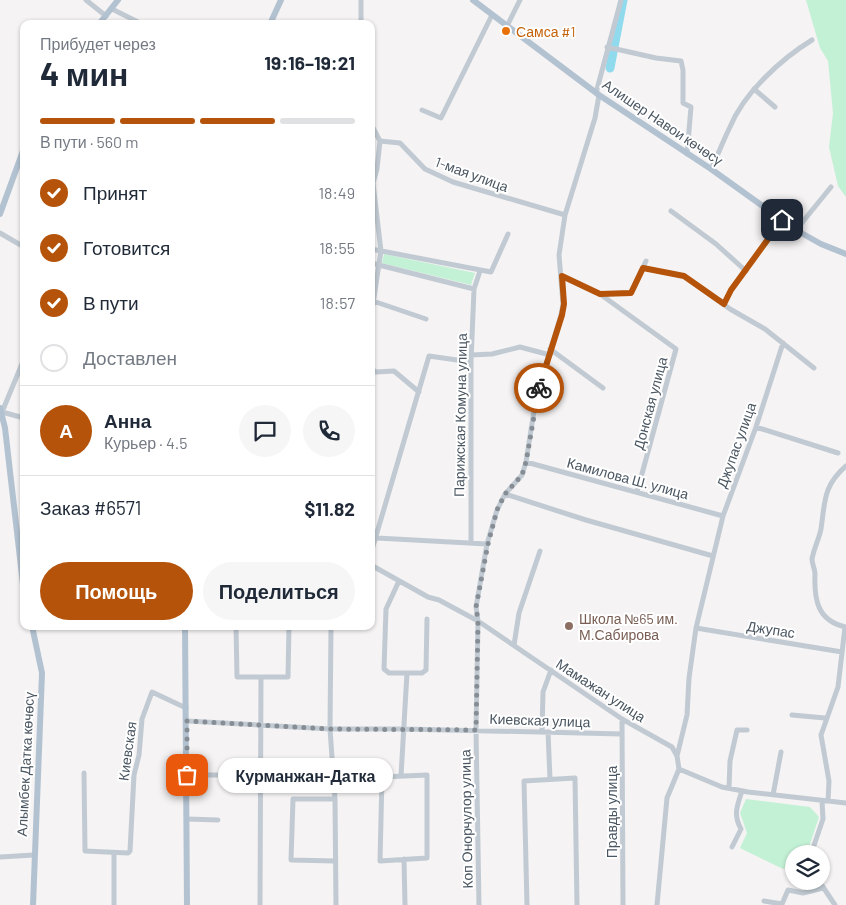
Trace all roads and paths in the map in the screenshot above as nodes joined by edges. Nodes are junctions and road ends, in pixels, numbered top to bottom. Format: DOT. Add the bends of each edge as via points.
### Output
graph roads {
  1 [pos="86,0"];
  2 [pos="118,0"];
  3 [pos="281,0"];
  4 [pos="361,0"];
  5 [pos="473,0"];
  6 [pos="520,0"];
  7 [pos="621,0"];
  8 [pos="112,9"];
  9 [pos="492,15"];
  10 [pos="106,16"];
  11 [pos="102,20"];
  12 [pos="133,20"];
  13 [pos="272,20"];
  14 [pos="361,20"];
  15 [pos="506,26"];
  16 [pos="812,40"];
  17 [pos="608,47"];
  18 [pos="754,89"];
  19 [pos="597,94"];
  20 [pos="775,107"];
  21 [pos="422,110"];
  22 [pos="375,132"];
  23 [pos="380,141"];
  24 [pos="687,154"];
  25 [pos="20,159"];
  26 [pos="711,169"];
  27 [pos="375,177"];
  28 [pos="831,188"];
  29 [pos="375,200"];
  30 [pos="671,211"];
  31 [pos="0,214"];
  32 [pos="565,215"];
  33 [pos="782,220"];
  34 [pos="796,230"];
  35 [pos="0,233"];
  36 [pos="508,234"];
  37 [pos="20,245"];
  38 [pos="375,250"];
  39 [pos="381,251"];
  40 [pos="846,254"];
  41 [pos="646,260"];
  42 [pos="375,264"];
  43 [pos="378,265"];
  44 [pos="643,268"];
  45 [pos="480,271"];
  46 [pos="746,271"];
  47 [pos="562,276"];
  48 [pos="474,289"];
  49 [pos="375,292"];
  50 [pos="600,294"];
  51 [pos="375,301"];
  52 [pos="724,304"];
  53 [pos="426,319"];
  54 [pos="783,343"];
  55 [pos="550,348"];
  56 [pos="471,355"];
  57 [pos="550,355"];
  58 [pos="471,362"];
  59 [pos="20,368"];
  60 [pos="814,368"];
  61 [pos="375,371"];
  62 [pos="603,388"];
  63 [pos="418,392"];
  64 [pos="1,410"];
  65 [pos="20,417"];
  66 [pos="756,426"];
  67 [pos="838,452"];
  68 [pos="526,462"];
  69 [pos="846,466"];
  70 [pos="637,492"];
  71 [pos="505,494"];
  72 [pos="723,516"];
  73 [pos="377,538"];
  74 [pos="20,541"];
  75 [pos="16,542"];
  76 [pos="471,542"];
  77 [pos="375,543"];
  78 [pos="488,544"];
  79 [pos="540,551"];
  80 [pos="714,556"];
  81 [pos="375,567"];
  82 [pos="20,568"];
  83 [pos="399,581"];
  84 [pos="427,619"];
  85 [pos="478,621"];
  86 [pos="845,627"];
  87 [pos="696,628"];
  88 [pos="33,630"];
  89 [pos="185,630"];
  90 [pos="236,630"];
  91 [pos="289,630"];
  92 [pos="331,630"];
  93 [pos="514,645"];
  94 [pos="842,652"];
  95 [pos="551,670"];
  96 [pos="407,673"];
  97 [pos="261,677"];
  98 [pos="186,708"];
  99 [pos="792,715"];
  100 [pos="826,718"];
  101 [pos="622,719"];
  102 [pos="187,721"];
  103 [pos="261,724"];
  104 [pos="330,729"];
  105 [pos="405,729"];
  106 [pos="476,730"];
  107 [pos="747,730"];
  108 [pos="545,732"];
  109 [pos="622,734"];
  110 [pos="782,752"];
  111 [pos="676,756"];
  112 [pos="679,769"];
  113 [pos="84,774"];
  114 [pos="187,775"];
  115 [pos="216,775"];
  116 [pos="401,776"];
  117 [pos="550,779"];
  118 [pos="729,788"];
  119 [pos="742,791"];
  120 [pos="773,795"];
  121 [pos="335,799"];
  122 [pos="825,801"];
  123 [pos="846,803"];
  124 [pos="187,819"];
  125 [pos="218,820"];
  126 [pos="814,845"];
  127 [pos="732,847"];
  128 [pos="114,853"];
  129 [pos="34,855"];
  130 [pos="0,857"];
  131 [pos="404,859"];
  132 [pos="335,861"];
  133 [pos="788,890"];
  134 [pos="788,890"];
  135 [pos="815,890"];
  136 [pos="825,890"];
  137 [pos="764,901"];
  138 [pos="33,905"];
  139 [pos="114,905"];
  140 [pos="187,905"];
  141 [pos="260,905"];
  142 [pos="336,905"];
  143 [pos="405,905"];
  144 [pos="479,905"];
  145 [pos="527,905"];
  146 [pos="578,905"];
  147 [pos="623,905"];
  148 [pos="657,905"];
  149 [pos="836,905"];
  1 -- 10 [label="street"];
  2 -- 8 [label="main road"];
  3 -- 13 [label="main road"];
  4 -- 14 [label="street"];
  5 -- 9 [label="main road, Алишер Навои көчөсү"];
  6 -- 15 [label="street"];
  7 -- 17 [label="street, Коп Онорчулор улица"];
  8 -- 10 [label="main road"];
  8 -- 12 [label="street"];
  9 -- 15 [label="main road, Алишер Навои көчөсү"];
  9 -- 21 [label="street" via="441,118"];
  10 -- 11 [label="main road"];
  15 -- 19 [label="main road, Алишер Навои көчөсү"];
  16 -- 18 [label="street"];
  17 -- 19 [label="street, Коп Онорчулор улица"];
  17 -- 24 [label="street" via="681,61 683,103 691,107"];
  18 -- 20 [label="street"];
  18 -- 26 [label="street" via="730,126"];
  19 -- 24 [label="main road, Алишер Навои көчөсү"];
  19 -- 32 [label="street, Коп Онорчулор улица" via="591,132"];
  22 -- 23 [label="street"];
  23 -- 27 [label="street"];
  23 -- 32 [label="street, 1-мая улица" via="400,143 425,169 453,182"];
  24 -- 26 [label="main road, Алишер Навои көчөсү"];
  25 -- 31 [label="main road"];
  26 -- 33 [label="main road, Алишер Навои көчөсү"];
  28 -- 34 [label="street"];
  29 -- 39 [label="street"];
  30 -- 46 [label="street"];
  32 -- 47 [label="street, Коп Онорчулор улица" via="559,255"];
  33 -- 34 [label="main road, Алишер Навои көчөсү"];
  33 -- 46 [label="street"];
  34 -- 40 [label="main road, Алишер Навои көчөсү"];
  35 -- 37 [label="street"];
  36 -- 45 [label="street" via="491,272"];
  38 -- 39 [label="street"];
  39 -- 43 [label="street"];
  39 -- 45 [label="street"];
  41 -- 44 [label="street"];
  42 -- 43 [label="street"];
  43 -- 48 [label="street"];
  43 -- 49 [label="street"];
  44 -- 50 [label="street" via="631,293"];
  44 -- 52 [label="street" via="684,276"];
  45 -- 48 [label="street, Парижская Комуна улица"];
  46 -- 52 [label="street"];
  47 -- 50 [label="street"];
  47 -- 55 [label="street, Коп Онорчулор улица" via="564,304"];
  48 -- 56 [label="street, Парижская Комуна улица"];
  50 -- 70 [label="street, Донская улица" via="676,349"];
  51 -- 53 [label="street"];
  52 -- 54 [label="street"];
  54 -- 60 [label="street"];
  54 -- 66 [label="street, Джупас улица"];
  55 -- 57 [label="street, Коп Онорчулор улица"];
  55 -- 62 [label="street"];
  56 -- 57 [label="street" via="520,347"];
  56 -- 58 [label="street, Парижская Комуна улица"];
  57 -- 68 [label="street, Коп Онорчулор улица" via="536,398"];
  58 -- 63 [label="street" via="429,356"];
  58 -- 76 [label="street, Парижская Комуна улица"];
  59 -- 64 [label="street"];
  61 -- 63 [label="street" via="394,370"];
  63 -- 73 [label="street"];
  64 -- 65 [label="street"];
  64 -- 75 [label="main road"];
  66 -- 67 [label="street"];
  66 -- 72 [label="street, Джупас улица"];
  68 -- 70 [label="street, Камилова Ш. улица"];
  68 -- 71 [label="street, Коп Онорчулор улица" via="522,475"];
  69 -- 86 [label="street" via="826,492 812,560 816,604 831,622"];
  70 -- 72 [label="street, Камилова Ш. улица"];
  71 -- 78 [label="street, Коп Онорчулор улица"];
  71 -- 80 [label="street"];
  72 -- 80 [label="street, Джупас улица"];
  73 -- 76 [label="street"];
  73 -- 77 [label="street"];
  74 -- 75 [label="street"];
  75 -- 82 [label="main road"];
  76 -- 78 [label="street"];
  78 -- 85 [label="street, Коп Онорчулор улица" via="476,607"];
  79 -- 93 [label="street" via="519,614"];
  80 -- 87 [label="street, Джупас улица"];
  81 -- 83 [label="street, Мамажан улица"];
  83 -- 85 [label="street, Мамажан улица"];
  83 -- 96 [label="street" via="386,609 384,669 389,673"];
  84 -- 96 [label="street" via="426,670"];
  85 -- 93 [label="street, Мамажан улица"];
  85 -- 106 [label="street, Коп Онорчулор улица"];
  86 -- 94 [label="street"];
  87 -- 94 [label="street, Джупас"];
  87 -- 111 [label="street, Джупас улица" via="687,715"];
  88 -- 129 [label="main road, Алымбек Датка көчөсү" via="42,673"];
  89 -- 98 [label="main road"];
  90 -- 97 [label="street" via="237,677"];
  91 -- 97 [label="street" via="288,678"];
  92 -- 104 [label="street"];
  93 -- 95 [label="street, Мамажан улица"];
  94 -- 100 [label="street" via="838,687"];
  95 -- 101 [label="street, Мамажан улица"];
  95 -- 108 [label="street" via="543,692"];
  96 -- 105 [label="street"];
  97 -- 103 [label="street"];
  98 -- 102 [label="main road"];
  98 -- 128 [label="street, Киевская" via="152,692 142,719 128,853"];
  99 -- 100 [label="street"];
  100 -- 122 [label="street" via="820,735 829,781"];
  101 -- 109 [label="street, Правды улица"];
  101 -- 111 [label="street, Мамажан улица" via="672,747"];
  102 -- 103 [label="street, Киевская улица"];
  102 -- 114 [label="main road"];
  103 -- 104 [label="street, Киевская улица"];
  103 -- 141 [label="street"];
  104 -- 105 [label="street, Киевская улица"];
  104 -- 121 [label="street"];
  105 -- 106 [label="street, Киевская улица"];
  105 -- 116 [label="street"];
  106 -- 108 [label="street, Киевская улица"];
  106 -- 144 [label="street, Коп Онорчулор улица"];
  107 -- 118 [label="street" via="737,730 730,761"];
  108 -- 109 [label="street, Киевская улица"];
  108 -- 117 [label="street"];
  109 -- 147 [label="street, Правды улица"];
  110 -- 120 [label="street"];
  111 -- 112 [label="street"];
  112 -- 118 [label="street"];
  112 -- 148 [label="street" via="667,798"];
  113 -- 128 [label="street" via="85,852"];
  114 -- 115 [label="street"];
  114 -- 124 [label="main road"];
  116 -- 131 [label="street" via="382,777 380,860"];
  116 -- 131 [label="street" via="427,775 427,858"];
  117 -- 145 [label="street" via="524,781"];
  117 -- 146 [label="street" via="576,778"];
  118 -- 119 [label="street"];
  119 -- 120 [label="street"];
  119 -- 127 [label="street" via="735,820 741,829"];
  120 -- 122 [label="street"];
  121 -- 132 [label="street"];
  121 -- 132 [label="street" via="293,799 291,860"];
  122 -- 123 [label="street"];
  122 -- 126 [label="street"];
  124 -- 125 [label="street"];
  124 -- 140 [label="main road"];
  128 -- 139 [label="street"];
  129 -- 130 [label="street"];
  129 -- 138 [label="main road, Алымбек Датка көчөсү"];
  131 -- 143 [label="street"];
  132 -- 142 [label="street"];
  133 -- 135 [label="street" via="803,893"];
  134 -- 137 [label="street" via="782,904"];
  136 -- 149 [label="street"];
}
